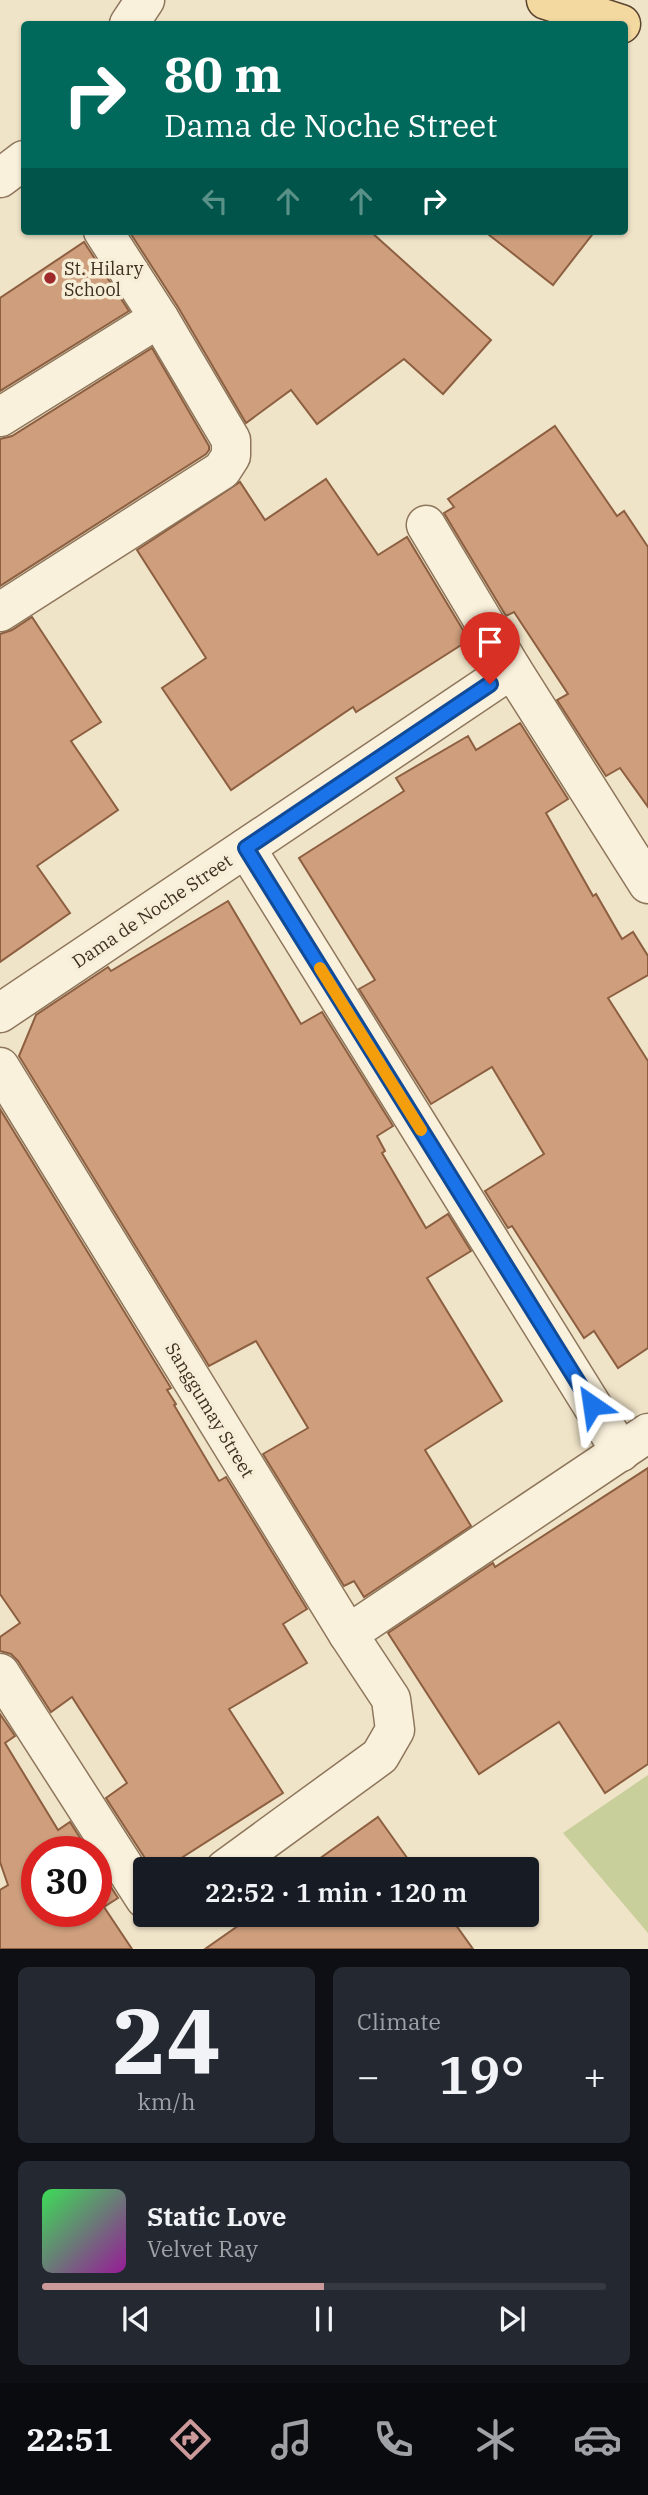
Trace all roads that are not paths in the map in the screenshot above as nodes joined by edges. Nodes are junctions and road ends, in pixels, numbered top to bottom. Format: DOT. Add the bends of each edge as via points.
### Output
graph roads {
  1 [pos="145,0"];
  2 [pos="546,0"];
  3 [pos="131,21"];
  4 [pos="611,21"];
  5 [pos="628,27"];
  6 [pos="648,33"];
  7 [pos="21,162"];
  8 [pos="0,178"];
  9 [pos="106,235"];
  10 [pos="159,318"];
  11 [pos="0,417"];
  12 [pos="426,525"];
  13 [pos="0,612"];
  14 [pos="512,669"];
  15 [pos="246,848"];
  16 [pos="648,884"];
  17 [pos="0,1013"];
  18 [pos="0,1067"];
  19 [pos="634,1442"];
  20 [pos="348,1634"];
  21 [pos="0,1673"];
  22 [pos="241,1857"];
  23 [pos="133,1878"];
  1 -- 3 [label="street"];
  2 -- 4 [label="main road"];
  5 -- 6 [label="main road"];
  7 -- 8 [label="street"];
  9 -- 10 [label="street"];
  10 -- 11 [label="street"];
  10 -- 13 [label="street" via="231,440 232,456 222,470"];
  12 -- 14 [label="street"];
  14 -- 15 [label="street, Dama de Noche Street"];
  14 -- 16 [label="street"];
  15 -- 17 [label="street, Dama de Noche Street"];
  15 -- 19 [label="street"];
  18 -- 20 [label="street, Sanggumay Street"];
  19 -- 20 [label="street"];
  20 -- 22 [label="street, Sanggumay Street" via="391,1699 395,1730 380,1756"];
  21 -- 23 [label="street"];
}
